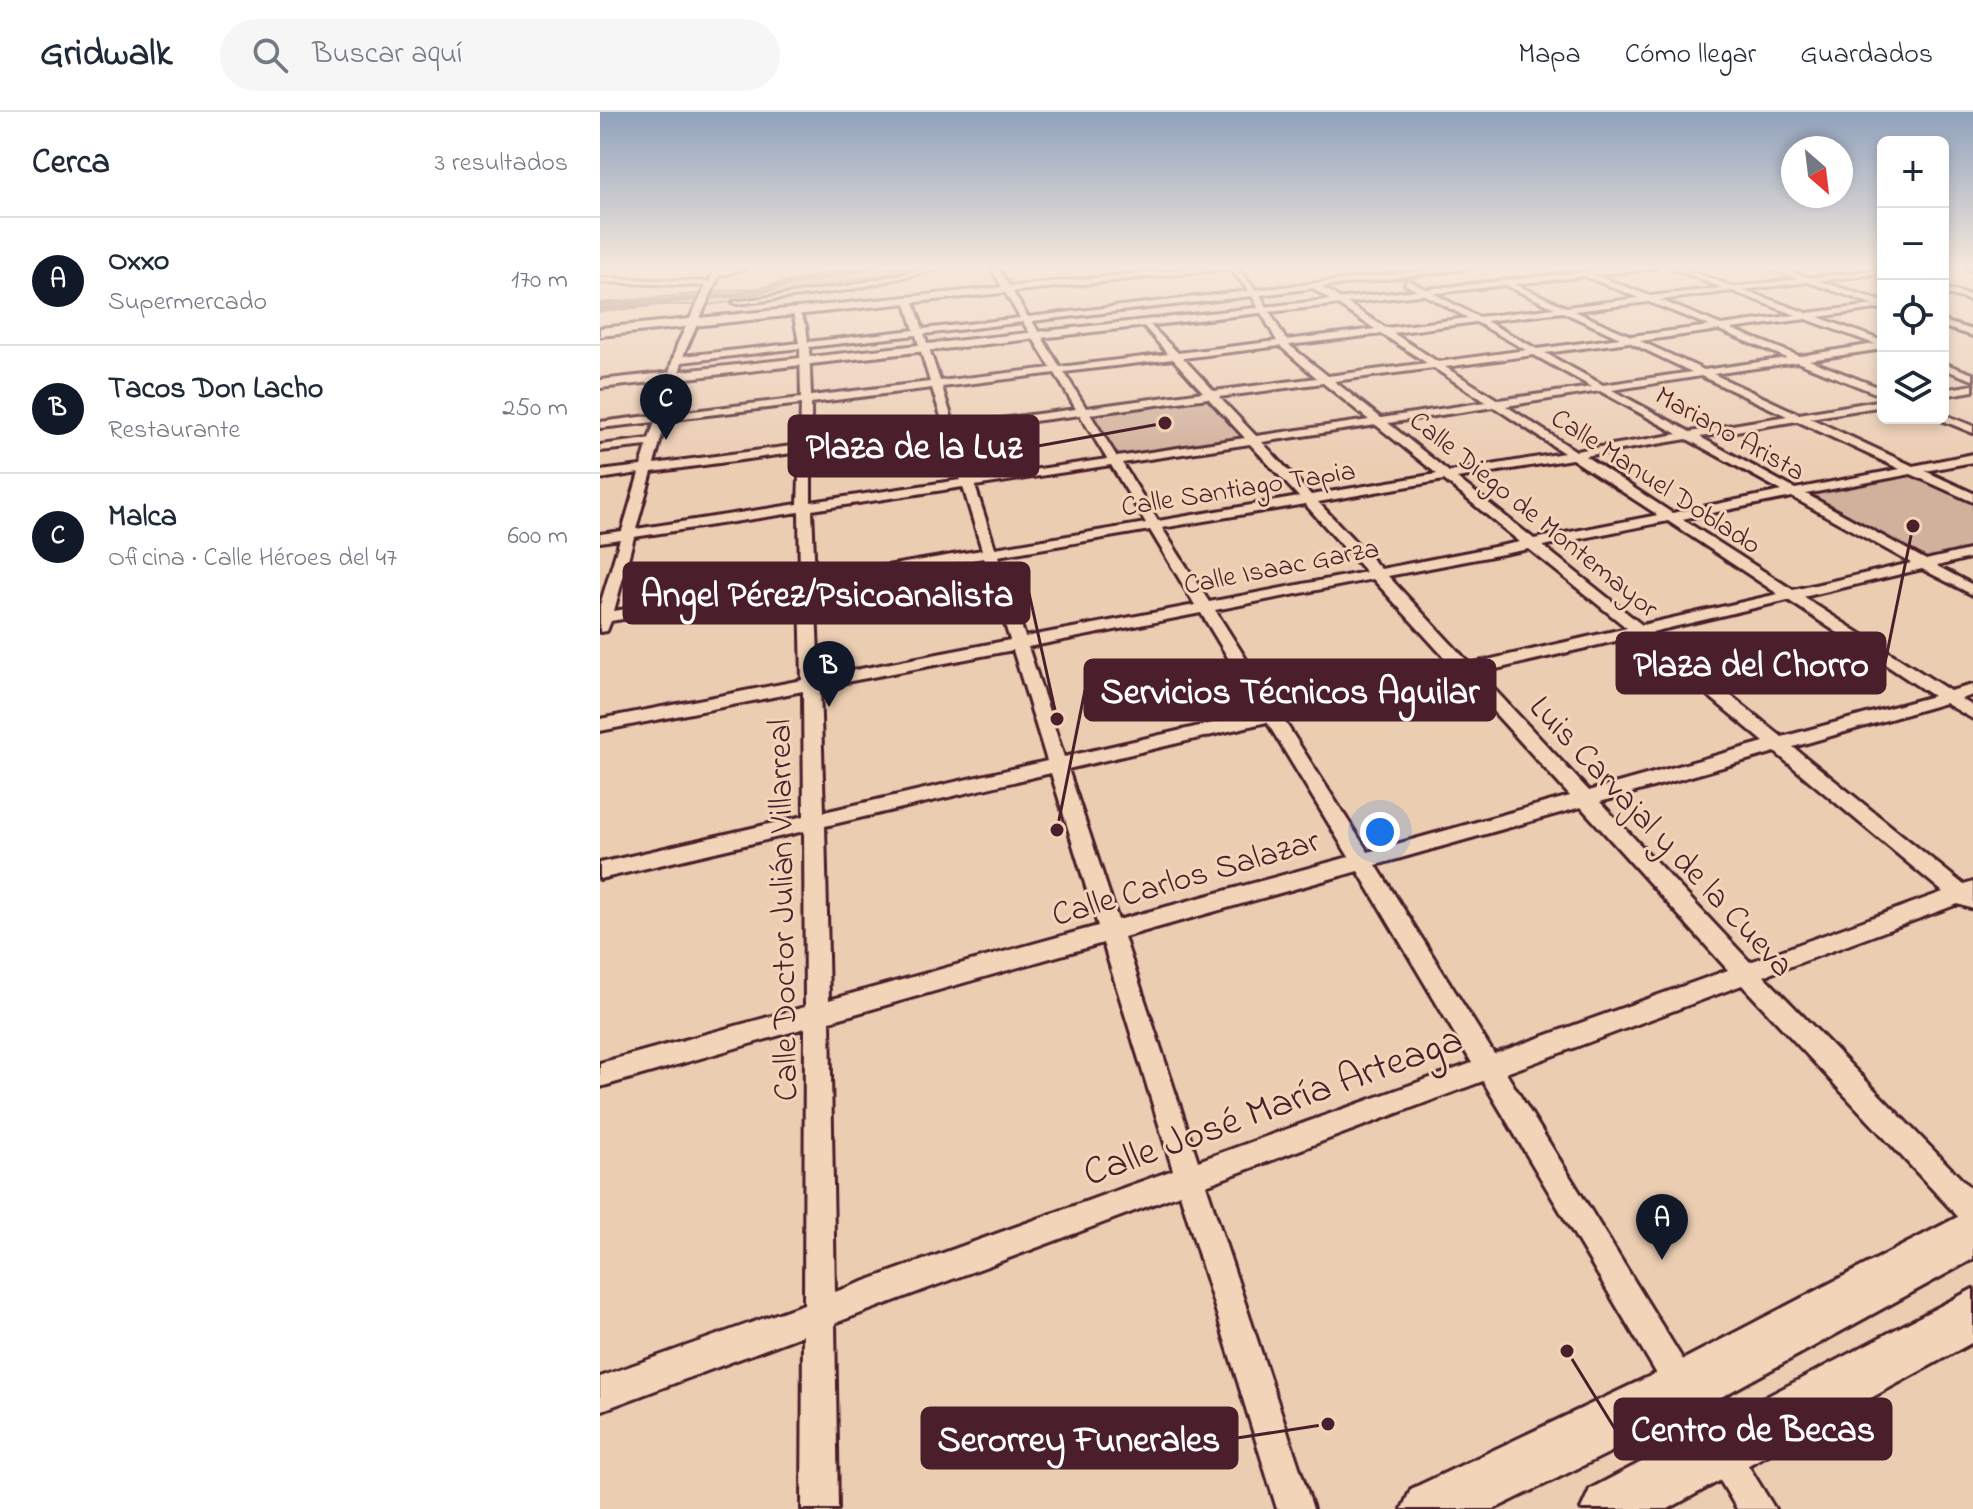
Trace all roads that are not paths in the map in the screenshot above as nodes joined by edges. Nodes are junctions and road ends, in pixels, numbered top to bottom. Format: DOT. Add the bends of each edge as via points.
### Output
graph roads {
  1 [pos="688,333"];
  2 [pos="801,333"];
  3 [pos="921,333"];
  4 [pos="980,333"];
  5 [pos="980,333"];
  6 [pos="1036,333"];
  7 [pos="1154,333"];
  8 [pos="1278,333"];
  9 [pos="1364,333"];
  10 [pos="1385,333"];
  11 [pos="1503,333"];
  12 [pos="1619,333"];
  13 [pos="1675,333"];
  14 [pos="1736,333"];
  15 [pos="1852,333"];
  16 [pos="1972,333"];
  17 [pos="1949,337"];
  18 [pos="1631,339"];
  19 [pos="923,340"];
  20 [pos="1282,343"];
  21 [pos="1877,343"];
  22 [pos="1877,346"];
  23 [pos="1535,351"];
  24 [pos="804,353"];
  25 [pos="1175,356"];
  26 [pos="1800,359"];
  27 [pos="677,360"];
  28 [pos="1435,365"];
  29 [pos="1949,368"];
  30 [pos="1058,370"];
  31 [pos="1705,373"];
  32 [pos="673,377"];
  33 [pos="1973,377"];
  34 [pos="1326,379"];
  35 [pos="600,384"];
  36 [pos="935,385"];
  37 [pos="1603,388"];
  38 [pos="1973,388"];
  39 [pos="1877,391"];
  40 [pos="1949,392"];
  41 [pos="1210,394"];
  42 [pos="806,400"];
  43 [pos="1494,403"];
  44 [pos="1877,404"];
  45 [pos="1086,411"];
  46 [pos="662,417"];
  47 [pos="1798,417"];
  48 [pos="1949,420"];
  49 [pos="1377,421"];
  50 [pos="600,425"];
  51 [pos="950,429"];
  52 [pos="1973,430"];
  53 [pos="1688,435"];
  54 [pos="1252,440"];
  55 [pos="654,442"];
  56 [pos="600,448"];
  57 [pos="805,448"];
  58 [pos="1572,454"];
  59 [pos="1973,458"];
  60 [pos="1115,460"];
  61 [pos="646,469"];
  62 [pos="1914,470"];
  63 [pos="600,475"];
  64 [pos="1447,476"];
  65 [pos="969,483"];
  66 [pos="1791,492"];
  67 [pos="1973,498"];
  68 [pos="1311,500"];
  69 [pos="805,507"];
  70 [pos="1667,516"];
  71 [pos="1155,525"];
  72 [pos="627,533"];
  73 [pos="600,538"];
  74 [pos="1531,542"];
  75 [pos="991,552"];
  76 [pos="1973,553"];
  77 [pos="1925,565"];
  78 [pos="1375,573"];
  79 [pos="809,583"];
  80 [pos="1973,591"];
  81 [pos="1788,595"];
  82 [pos="1204,606"];
  83 [pos="602,618"];
  84 [pos="1638,629"];
  85 [pos="600,632"];
  86 [pos="1019,642"];
  87 [pos="1466,670"];
  88 [pos="812,685"];
  89 [pos="1973,690"];
  90 [pos="1947,697"];
  91 [pos="1973,714"];
  92 [pos="1270,716"];
  93 [pos="600,725"];
  94 [pos="1778,743"];
  95 [pos="1059,764"];
  96 [pos="1585,797"];
  97 [pos="814,824"];
  98 [pos="1362,860"];
  99 [pos="600,871"];
  100 [pos="1969,896"];
  101 [pos="1111,930"];
  102 [pos="1745,972"];
  103 [pos="816,1014"];
  104 [pos="1487,1067"];
  105 [pos="600,1075"];
  106 [pos="1187,1177"];
  107 [pos="1973,1212"];
  108 [pos="1973,1233"];
  109 [pos="819,1312"];
  110 [pos="1973,1314"];
  111 [pos="1682,1389"];
  112 [pos="600,1394"];
  113 [pos="1720,1450"];
  114 [pos="820,1509"];
  115 [pos="1295,1509"];
  116 [pos="1431,1509"];
  117 [pos="1610,1509"];
  118 [pos="1757,1509"];
  1 -- 27 [label="street"];
  2 -- 24 [label="street, Calle Doctor Julián Villarreal"];
  3 -- 19 [label="street"];
  4 -- 19 [label="main road"];
  5 -- 19 [label="street"];
  6 -- 30 [label="street"];
  7 -- 25 [label="street, Luis Carvajal y de la Cueva"];
  8 -- 20 [label="street, Calle Diego de Montemayor"];
  9 -- 20 [label="street"];
  10 -- 28 [label="street, Calle Manuel Doblado"];
  11 -- 23 [label="street, Mariano Arista"];
  12 -- 18 [label="street"];
  13 -- 18 [label="street"];
  14 -- 26 [label="street"];
  15 -- 21 [label="street"];
  16 -- 17 [label="street"];
  18 -- 23 [label="street"];
  18 -- 31 [label="street"];
  19 -- 24 [label="main road"];
  19 -- 36 [label="street"];
  20 -- 25 [label="street"];
  20 -- 34 [label="street, Calle Diego de Montemayor"];
  22 -- 26 [label="street"];
  23 -- 28 [label="street"];
  23 -- 37 [label="street, Mariano Arista"];
  24 -- 27 [label="street"];
  24 -- 32 [label="main road"];
  24 -- 42 [label="street, Calle Doctor Julián Villarreal"];
  25 -- 30 [label="street"];
  25 -- 41 [label="street, Luis Carvajal y de la Cueva"];
  26 -- 31 [label="street"];
  26 -- 39 [label="street"];
  27 -- 32 [label="street"];
  28 -- 34 [label="street"];
  28 -- 43 [label="street, Calle Manuel Doblado"];
  29 -- 33 [label="street"];
  30 -- 36 [label="street"];
  30 -- 45 [label="street"];
  31 -- 37 [label="street"];
  31 -- 47 [label="street"];
  32 -- 35 [label="main road"];
  32 -- 46 [label="street"];
  34 -- 41 [label="street"];
  34 -- 49 [label="street, Calle Diego de Montemayor"];
  36 -- 42 [label="street"];
  36 -- 51 [label="street"];
  37 -- 43 [label="street"];
  37 -- 53 [label="street, Mariano Arista"];
  38 -- 40 [label="street"];
  41 -- 45 [label="street"];
  41 -- 54 [label="street, Luis Carvajal y de la Cueva"];
  42 -- 46 [label="street"];
  42 -- 57 [label="street, Calle Doctor Julián Villarreal"];
  43 -- 49 [label="street"];
  43 -- 58 [label="street, Calle Manuel Doblado"];
  44 -- 47 [label="street, Calle Santiago Tapia"];
  45 -- 51 [label="street"];
  45 -- 60 [label="street"];
  46 -- 50 [label="street"];
  46 -- 55 [label="street"];
  47 -- 53 [label="street, Calle Santiago Tapia"];
  47 -- 62 [label="street"];
  48 -- 52 [label="street"];
  49 -- 54 [label="street"];
  49 -- 64 [label="street, Calle Diego de Montemayor"];
  51 -- 57 [label="street"];
  51 -- 65 [label="street"];
  53 -- 58 [label="street, Calle Santiago Tapia"];
  53 -- 66 [label="street, Mariano Arista"];
  54 -- 60 [label="street"];
  54 -- 68 [label="street, Luis Carvajal y de la Cueva"];
  55 -- 56 [label="street"];
  55 -- 61 [label="street"];
  57 -- 61 [label="street"];
  57 -- 69 [label="street, Calle Doctor Julián Villarreal"];
  58 -- 64 [label="street, Calle Santiago Tapia"];
  58 -- 70 [label="street, Calle Manuel Doblado"];
  59 -- 62 [label="street, Calle Isaac Garza"];
  60 -- 65 [label="street"];
  60 -- 71 [label="street"];
  61 -- 63 [label="street"];
  61 -- 72 [label="street"];
  62 -- 66 [label="street, Calle Isaac Garza"];
  62 -- 67 [label="street"];
  64 -- 68 [label="street, Calle Santiago Tapia"];
  64 -- 74 [label="street, Calle Diego de Montemayor"];
  65 -- 69 [label="street"];
  65 -- 75 [label="street"];
  66 -- 70 [label="street, Calle Isaac Garza"];
  66 -- 77 [label="street, Mariano Arista"];
  68 -- 71 [label="street, Calle Santiago Tapia"];
  68 -- 78 [label="street, Luis Carvajal y de la Cueva"];
  69 -- 72 [label="street"];
  69 -- 79 [label="street, Calle Doctor Julián Villarreal"];
  70 -- 74 [label="street, Calle Isaac Garza"];
  70 -- 81 [label="street, Calle Manuel Doblado"];
  71 -- 75 [label="street, Calle Santiago Tapia"];
  71 -- 82 [label="street"];
  72 -- 73 [label="street"];
  72 -- 83 [label="street"];
  74 -- 78 [label="street, Calle Isaac Garza"];
  74 -- 84 [label="street, Calle Diego de Montemayor"];
  75 -- 79 [label="street, Calle Santiago Tapia"];
  75 -- 86 [label="street"];
  76 -- 77 [label="street"];
  77 -- 80 [label="street, Mariano Arista"];
  77 -- 81 [label="street"];
  78 -- 82 [label="street, Calle Isaac Garza"];
  78 -- 87 [label="street, Luis Carvajal y de la Cueva"];
  79 -- 83 [label="street, Calle Santiago Tapia"];
  79 -- 88 [label="street, Calle Doctor Julián Villarreal"];
  81 -- 84 [label="street"];
  81 -- 90 [label="street, Calle Manuel Doblado"];
  82 -- 86 [label="street, Calle Isaac Garza"];
  82 -- 92 [label="street"];
  83 -- 85 [label="street"];
  84 -- 87 [label="street"];
  84 -- 94 [label="street, Calle Diego de Montemayor"];
  86 -- 88 [label="street, Calle Isaac Garza"];
  86 -- 95 [label="street"];
  87 -- 92 [label="street"];
  87 -- 96 [label="street, Luis Carvajal y de la Cueva"];
  88 -- 93 [label="street, Calle Isaac Garza"];
  88 -- 97 [label="street, Calle Doctor Julián Villarreal"];
  89 -- 90 [label="street, Calle Carlos Salazar"];
  90 -- 91 [label="street, Calle Manuel Doblado"];
  90 -- 94 [label="street, Calle Carlos Salazar"];
  92 -- 95 [label="street"];
  92 -- 98 [label="street"];
  94 -- 96 [label="street, Calle Carlos Salazar"];
  94 -- 100 [label="street, Calle Diego de Montemayor"];
  95 -- 97 [label="street"];
  95 -- 101 [label="street"];
  96 -- 98 [label="street, Calle Carlos Salazar"];
  96 -- 102 [label="street, Luis Carvajal y de la Cueva"];
  97 -- 99 [label="street"];
  97 -- 103 [label="street, Calle Doctor Julián Villarreal"];
  98 -- 101 [label="street, Calle Carlos Salazar"];
  98 -- 104 [label="street"];
  100 -- 102 [label="street, Calle José María Arteaga"];
  101 -- 103 [label="street, Calle Carlos Salazar"];
  101 -- 106 [label="street"];
  102 -- 104 [label="street, Calle José María Arteaga"];
  102 -- 107 [label="street, Luis Carvajal y de la Cueva"];
  103 -- 105 [label="street, Calle Carlos Salazar"];
  103 -- 109 [label="street, Calle Doctor Julián Villarreal"];
  104 -- 106 [label="street, Calle José María Arteaga"];
  104 -- 111 [label="street"];
  106 -- 109 [label="street, Calle José María Arteaga"];
  106 -- 115 [label="street"];
  108 -- 111 [label="main road"];
  109 -- 112 [label="street, Calle José María Arteaga"];
  109 -- 114 [label="street, Calle Doctor Julián Villarreal"];
  110 -- 113 [label="main road"];
  111 -- 113 [label="street"];
  111 -- 116 [label="main road"];
  113 -- 117 [label="main road"];
  113 -- 118 [label="street"];
}
